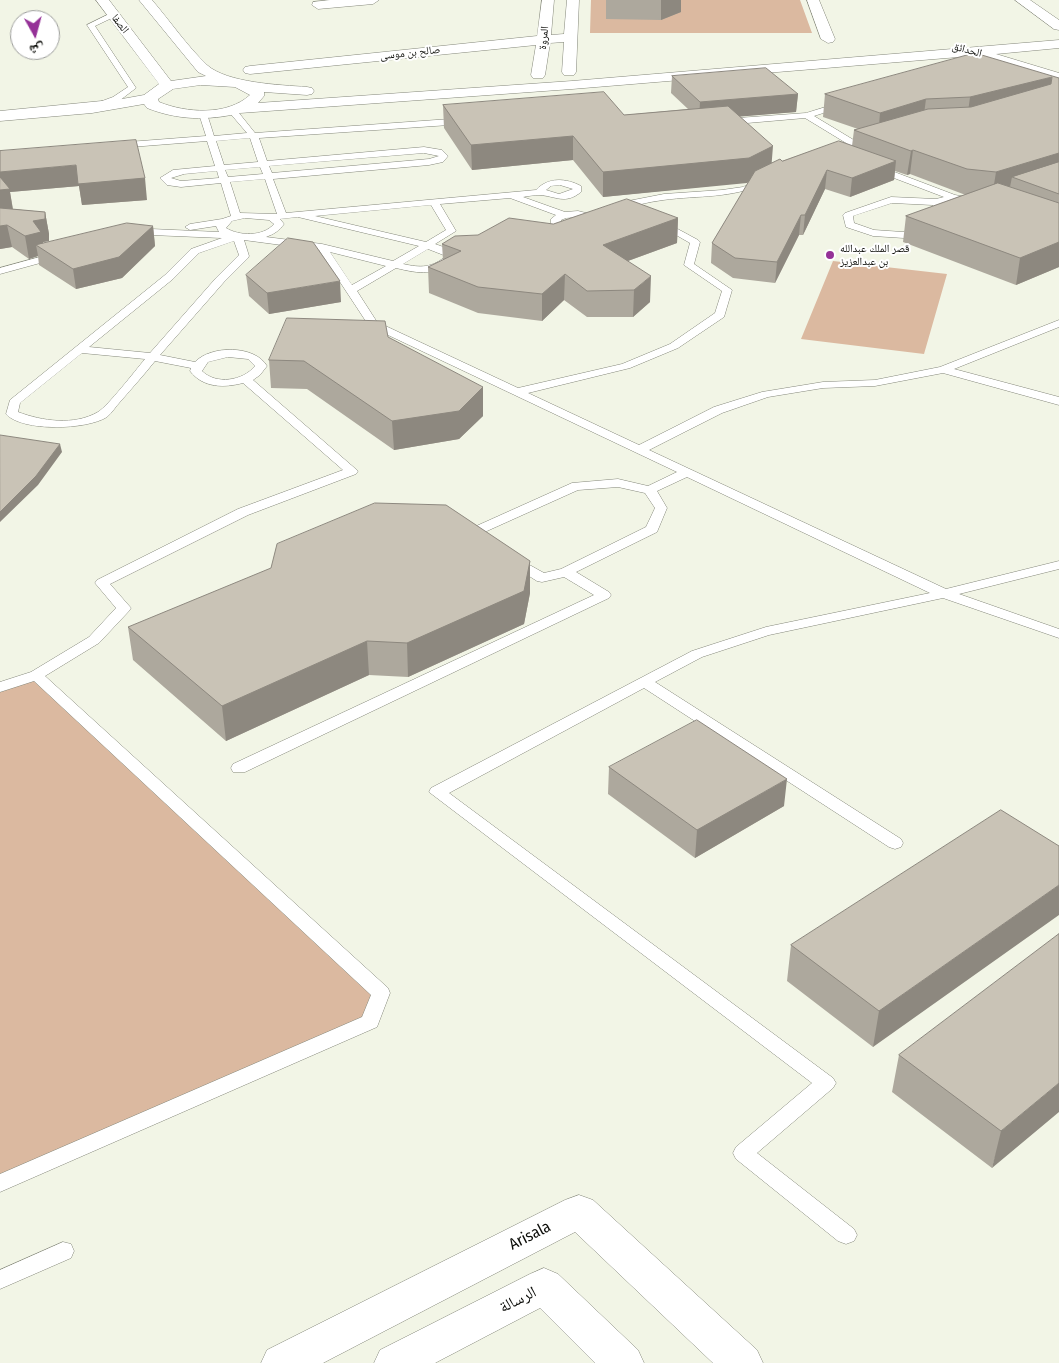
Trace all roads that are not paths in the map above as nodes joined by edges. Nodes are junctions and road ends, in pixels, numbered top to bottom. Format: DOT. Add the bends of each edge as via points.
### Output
graph roads {
  1 [pos="102,0"];
  2 [pos="146,0"];
  3 [pos="373,0"];
  4 [pos="548,0"];
  5 [pos="573,0"];
  6 [pos="813,0"];
  7 [pos="1021,0"];
  8 [pos="318,5"];
  9 [pos="112,14"];
  10 [pos="546,22"];
  11 [pos="1059,26"];
  12 [pos="571,32"];
  13 [pos="1059,34"];
  14 [pos="544,39"];
  15 [pos="828,39"];
  16 [pos="1059,44"];
  17 [pos="945,49"];
  18 [pos="976,52"];
  19 [pos="250,70"];
  20 [pos="538,75"];
  21 [pos="568,77"];
  22 [pos="1059,78"];
  23 [pos="238,83"];
  24 [pos="168,86"];
  25 [pos="1059,89"];
  26 [pos="150,98"];
  27 [pos="854,100"];
  28 [pos="88,109"];
  29 [pos="235,109"];
  30 [pos="182,114"];
  31 [pos="203,114"];
  32 [pos="807,115"];
  33 [pos="0,116"];
  34 [pos="146,118"];
  35 [pos="117,120"];
  36 [pos="475,120"];
  37 [pos="719,123"];
  38 [pos="0,130"];
  39 [pos="254,136"];
  40 [pos="212,140"];
  41 [pos="108,146"];
  42 [pos="844,152"];
  43 [pos="264,164"];
  44 [pos="864,164"];
  45 [pos="221,168"];
  46 [pos="268,177"];
  47 [pos="767,178"];
  48 [pos="225,181"];
  49 [pos="542,192"];
  50 [pos="509,195"];
  51 [pos="953,198"];
  52 [pos="434,202"];
  53 [pos="937,202"];
  54 [pos="983,202"];
  55 [pos="626,204"];
  56 [pos="295,214"];
  57 [pos="585,214"];
  58 [pos="564,215"];
  59 [pos="277,216"];
  60 [pos="236,217"];
  61 [pos="224,222"];
  62 [pos="238,236"];
  63 [pos="427,245"];
  64 [pos="322,247"];
  65 [pos="72,251"];
  66 [pos="393,266"];
  67 [pos="0,271"];
  68 [pos="350,291"];
  69 [pos="1059,323"];
  70 [pos="80,349"];
  71 [pos="153,357"];
  72 [pos="197,366"];
  73 [pos="943,370"];
  74 [pos="245,379"];
  75 [pos="518,392"];
  76 [pos="1059,401"];
  77 [pos="639,450"];
  78 [pos="686,472"];
  79 [pos="650,490"];
  80 [pos="485,545"];
  81 [pos="501,554"];
  82 [pos="1059,565"];
  83 [pos="566,572"];
  84 [pos="944,594"];
  85 [pos="1059,634"];
  86 [pos="36,674"];
  87 [pos="644,682"];
  88 [pos="0,687"];
  89 [pos="239,768"];
  90 [pos="895,843"];
  91 [pos="0,1183"];
  92 [pos="846,1235"];
  93 [pos="63,1251"];
  94 [pos="0,1280"];
  95 [pos="282,1363"];
  96 [pos="395,1363"];
  97 [pos="623,1363"];
  98 [pos="742,1363"];
  1 -- 9 [label="street, الصفا"];
  2 -- 23 [label="street" via="203,69"];
  3 -- 8 [label="street"];
  4 -- 10 [label="street, المروة"];
  5 -- 12 [label="street, المروة"];
  6 -- 15 [label="street"];
  7 -- 11 [label="street"];
  9 -- 24 [label="street, الصفا"];
  9 -- 28 [label="lane" via="91,25 132,88 116,100"];
  10 -- 12 [label="street"];
  10 -- 14 [label="street, المروة"];
  12 -- 14 [label="street, صالح بن موسى"];
  12 -- 21 [label="street, المروة"];
  13 -- 17 [label="street"];
  14 -- 19 [label="street, صالح بن موسى"];
  14 -- 20 [label="street, المروة"];
  16 -- 18 [label="street"];
  17 -- 18 [label="street"];
  17 -- 21 [label="street"];
  17 -- 25 [label="street, الحدائق"];
  18 -- 22 [label="street, الحدائق"];
  20 -- 21 [label="street"];
  20 -- 23 [label="street" via="329,91 282,90"];
  21 -- 29 [label="street"];
  23 -- 24 [label="street" via="198,81"];
  23 -- 29 [label="street" via="257,92 257,96 254,101"];
  24 -- 26 [label="street"];
  26 -- 28 [label="street"];
  26 -- 30 [label="street" via="152,105"];
  27 -- 32 [label="lane"];
  28 -- 33 [label="street"];
  29 -- 31 [label="street"];
  29 -- 39 [label="lane"];
  30 -- 31 [label="street"];
  30 -- 34 [label="street"];
  31 -- 40 [label="lane"];
  32 -- 37 [label="lane"];
  32 -- 42 [label="lane" via="863,146"];
  35 -- 38 [label="street"];
  36 -- 39 [label="lane"];
  39 -- 40 [label="lane"];
  39 -- 43 [label="lane"];
  40 -- 41 [label="lane"];
  40 -- 45 [label="lane"];
  43 -- 45 [label="lane"];
  43 -- 46 [label="lane"];
  43 -- 46 [label="lane" via="424,150 444,156 429,162"];
  44 -- 51 [label="lane"];
  45 -- 48 [label="lane"];
  45 -- 48 [label="lane" via="178,172 165,178 170,183 181,184"];
  46 -- 48 [label="lane"];
  46 -- 59 [label="lane"];
  47 -- 55 [label="lane" via="745,189"];
  48 -- 60 [label="lane"];
  49 -- 50 [label="lane"];
  50 -- 52 [label="lane"];
  50 -- 58 [label="lane"];
  51 -- 53 [label="lane"];
  51 -- 54 [label="lane"];
  52 -- 56 [label="lane"];
  52 -- 63 [label="lane" via="450,231"];
  53 -- 53 [label="lane" via="892,200 848,216 849,225 874,234 904,235 942,219"];
  55 -- 57 [label="lane"];
  55 -- 75 [label="lane" via="695,242 690,265 727,290 720,315 674,346 626,366"];
  56 -- 59 [label="lane"];
  56 -- 63 [label="lane"];
  57 -- 58 [label="lane"];
  57 -- 58 [label="lane" via="595,218 597,224 583,229 564,228 556,221"];
  59 -- 60 [label="lane"];
  59 -- 62 [label="lane" via="279,224 272,231 256,236"];
  60 -- 61 [label="lane"];
  61 -- 62 [label="lane" via="221,229"];
  61 -- 62 [label="lane" via="147,233"];
  62 -- 64 [label="lane"];
  62 -- 70 [label="lane" via="195,251"];
  62 -- 71 [label="lane" via="244,256"];
  63 -- 66 [label="lane"];
  63 -- 66 [label="lane" via="448,252 452,257 439,268 428,270"];
  64 -- 66 [label="lane"];
  64 -- 68 [label="lane"];
  65 -- 67 [label="lane"];
  66 -- 68 [label="lane"];
  68 -- 75 [label="lane" via="372,324"];
  69 -- 73 [label="lane"];
  70 -- 71 [label="lane"];
  70 -- 71 [label="lane" via="14,402 12,414 32,422 54,425 82,423 103,414"];
  71 -- 72 [label="lane"];
  72 -- 74 [label="lane" via="198,375 204,379 224,382"];
  72 -- 74 [label="lane" via="218,355 248,355 261,366 253,376"];
  73 -- 76 [label="lane"];
  73 -- 77 [label="lane" via="875,383 823,385 766,394 718,410"];
  74 -- 86 [label="lane" via="352,471 243,512 102,583 124,608 94,640"];
  75 -- 77 [label="lane"];
  77 -- 78 [label="lane"];
  78 -- 79 [label="lane"];
  78 -- 84 [label="lane"];
  79 -- 80 [label="lane" via="618,483 576,486 468,535"];
  79 -- 83 [label="lane" via="661,508 652,529"];
  81 -- 83 [label="lane" via="542,578"];
  82 -- 84 [label="lane"];
  83 -- 89 [label="lane" via="604,595"];
  84 -- 85 [label="lane"];
  84 -- 87 [label="lane" via="766,631 697,654"];
  86 -- 88 [label="lane"];
  86 -- 91 [label="lane" via="381,993 370,1022"];
  87 -- 90 [label="lane"];
  87 -- 92 [label="lane" via="437,792 826,1083 743,1153"];
  93 -- 94 [label="lane"];
  95 -- 98 [label="street, Arisala" via="579,1211"];
  96 -- 97 [label="street, الرسالة" via="544,1286"];
}
